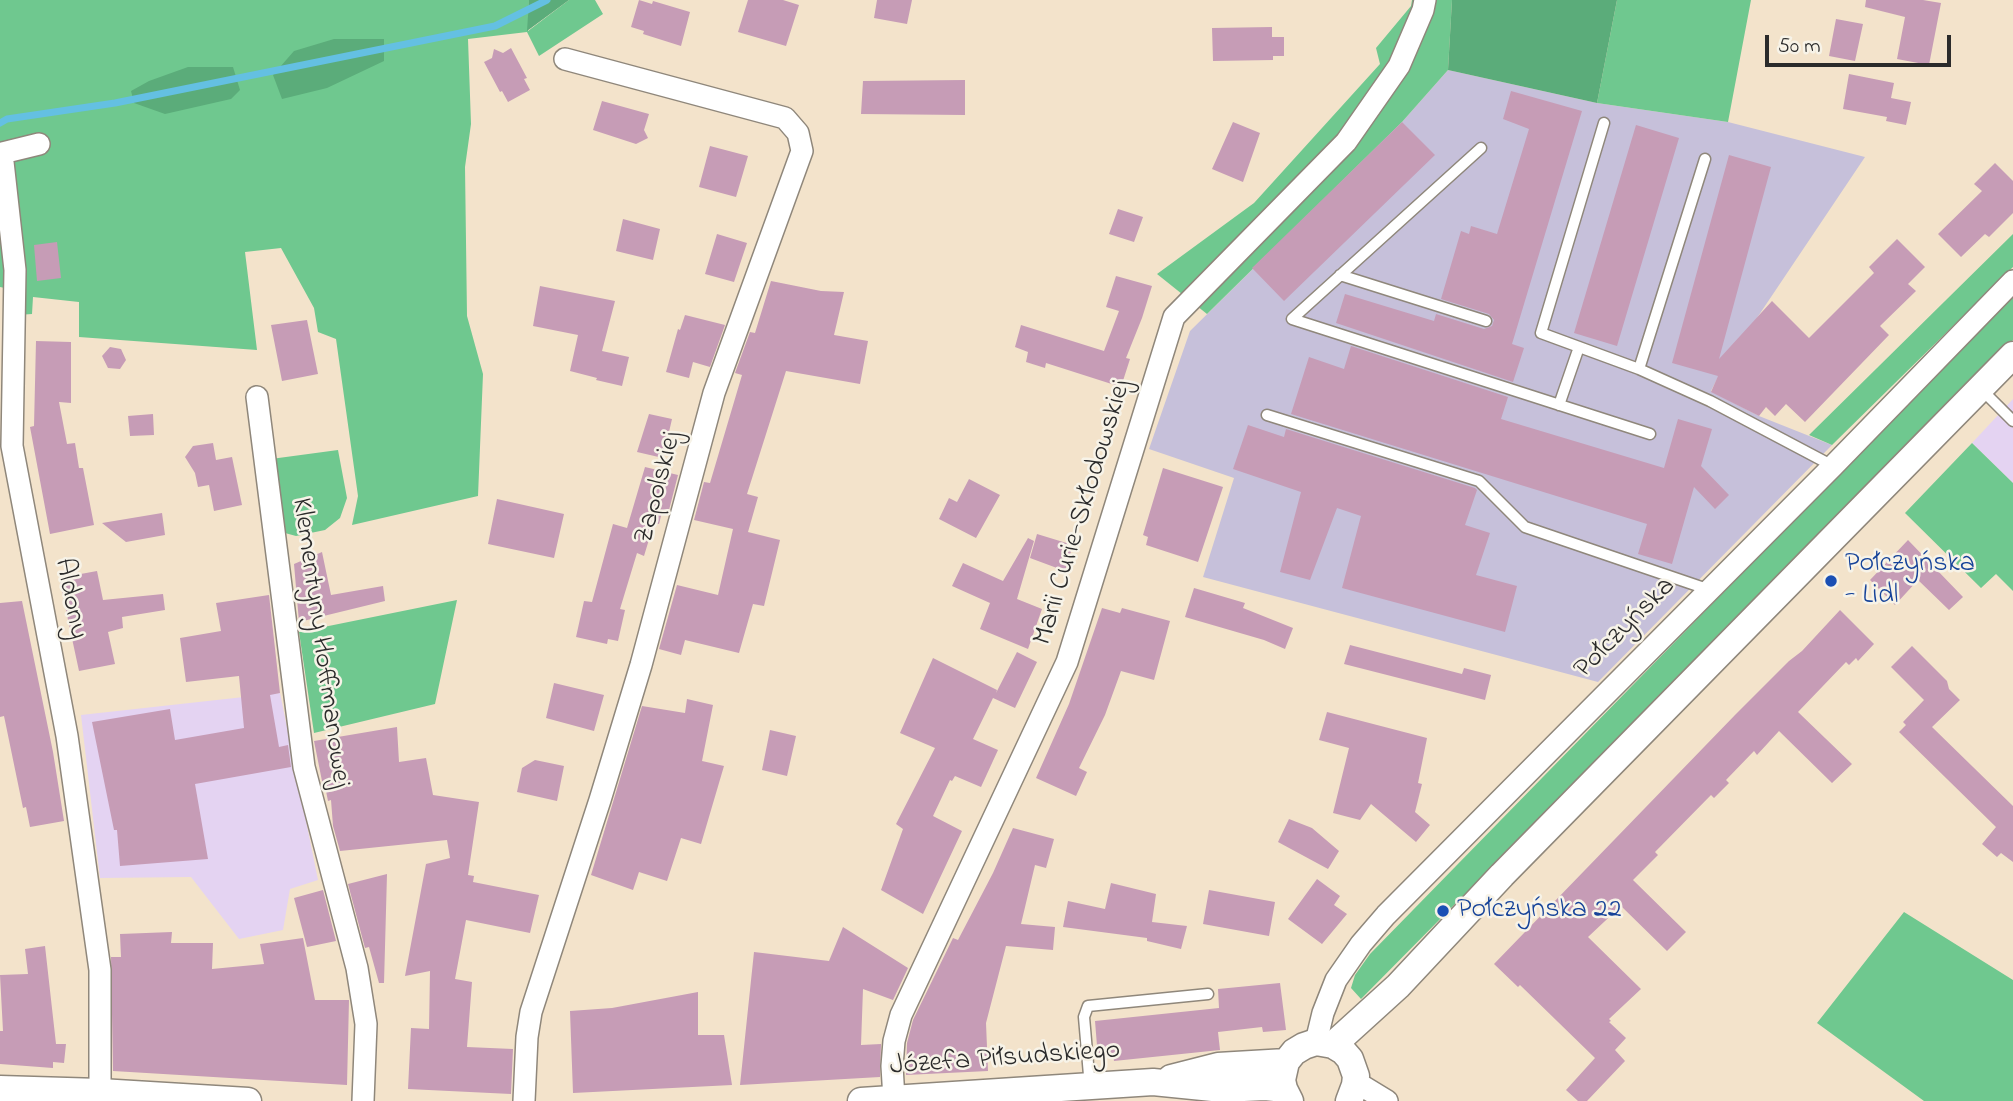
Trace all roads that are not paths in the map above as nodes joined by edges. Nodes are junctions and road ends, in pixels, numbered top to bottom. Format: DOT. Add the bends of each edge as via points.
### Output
graph roads {
  1 [pos="1425,0"];
  2 [pos="565,59"];
  3 [pos="1604,123"];
  4 [pos="39,144"];
  5 [pos="1481,148"];
  6 [pos="1705,159"];
  7 [pos="1340,275"];
  8 [pos="2013,281"];
  9 [pos="1486,321"];
  10 [pos="1579,347"];
  11 [pos="2013,355"];
  12 [pos="1639,369"];
  13 [pos="1980,388"];
  14 [pos="257,397"];
  15 [pos="1559,405"];
  16 [pos="1266,415"];
  17 [pos="2013,421"];
  18 [pos="1650,434"];
  19 [pos="1833,466"];
  20 [pos="1710,590"];
  21 [pos="1208,995"];
  22 [pos="1333,1049"];
  23 [pos="1286,1062"];
  24 [pos="1153,1082"];
  25 [pos="1090,1087"];
  26 [pos="0,1088"];
  27 [pos="100,1092"];
  28 [pos="1352,1093"];
  29 [pos="1287,1095"];
  30 [pos="894,1099"];
  31 [pos="248,1101"];
  32 [pos="363,1101"];
  33 [pos="524,1101"];
  34 [pos="861,1101"];
  35 [pos="1387,1101"];
  1 -- 30 [label="street, Marii Curie-Skłodowskiej" via="1399,66 1346,142 1174,317 1067,662 901,1015 894,1041"];
  2 -- 33 [label="street, Zapolskiej" via="785,118 798,133 802,151 714,393 641,665 531,1012"];
  3 -- 10 [label="lane" via="1541,333"];
  4 -- 27 [label="street, Aldony" via="2,153 15,270 12,446 67,736 100,970"];
  5 -- 7 [label="lane"];
  6 -- 12 [label="lane"];
  7 -- 9 [label="lane"];
  7 -- 15 [label="lane" via="1292,319"];
  8 -- 19 [label="street, Połczyńska"];
  10 -- 12 [label="lane"];
  10 -- 15 [label="lane"];
  11 -- 13 [label="street"];
  12 -- 19 [label="lane"];
  13 -- 17 [label="lane"];
  13 -- 22 [label="street"];
  14 -- 32 [label="street, Klementyny Hoffmanowej" via="304,767 357,968 366,1024"];
  15 -- 18 [label="lane"];
  16 -- 20 [label="lane" via="1479,481 1525,527"];
  19 -- 20 [label="street, Połczyńska"];
  20 -- 22 [label="street, Połczyńska" via="1374,929 1336,980 1323,1013"];
  21 -- 25 [label="lane" via="1088,1006 1084,1017"];
  22 -- 23 [label="street" via="1304,1045"];
  22 -- 28 [label="street" via="1354,1068"];
  23 -- 24 [label="street, Józefa Piłsudskiego" via="1218,1066"];
  23 -- 29 [label="street" via="1282,1080"];
  24 -- 25 [label="street, Józefa Piłsudskiego"];
  24 -- 29 [label="street, Józefa Piłsudskiego" via="1265,1087"];
  25 -- 30 [label="street, Józefa Piłsudskiego"];
  26 -- 27 [label="street"];
  27 -- 31 [label="street"];
  28 -- 35 [label="street" via="1364,1087"];
  30 -- 34 [label="street, Józefa Piłsudskiego"];
}
